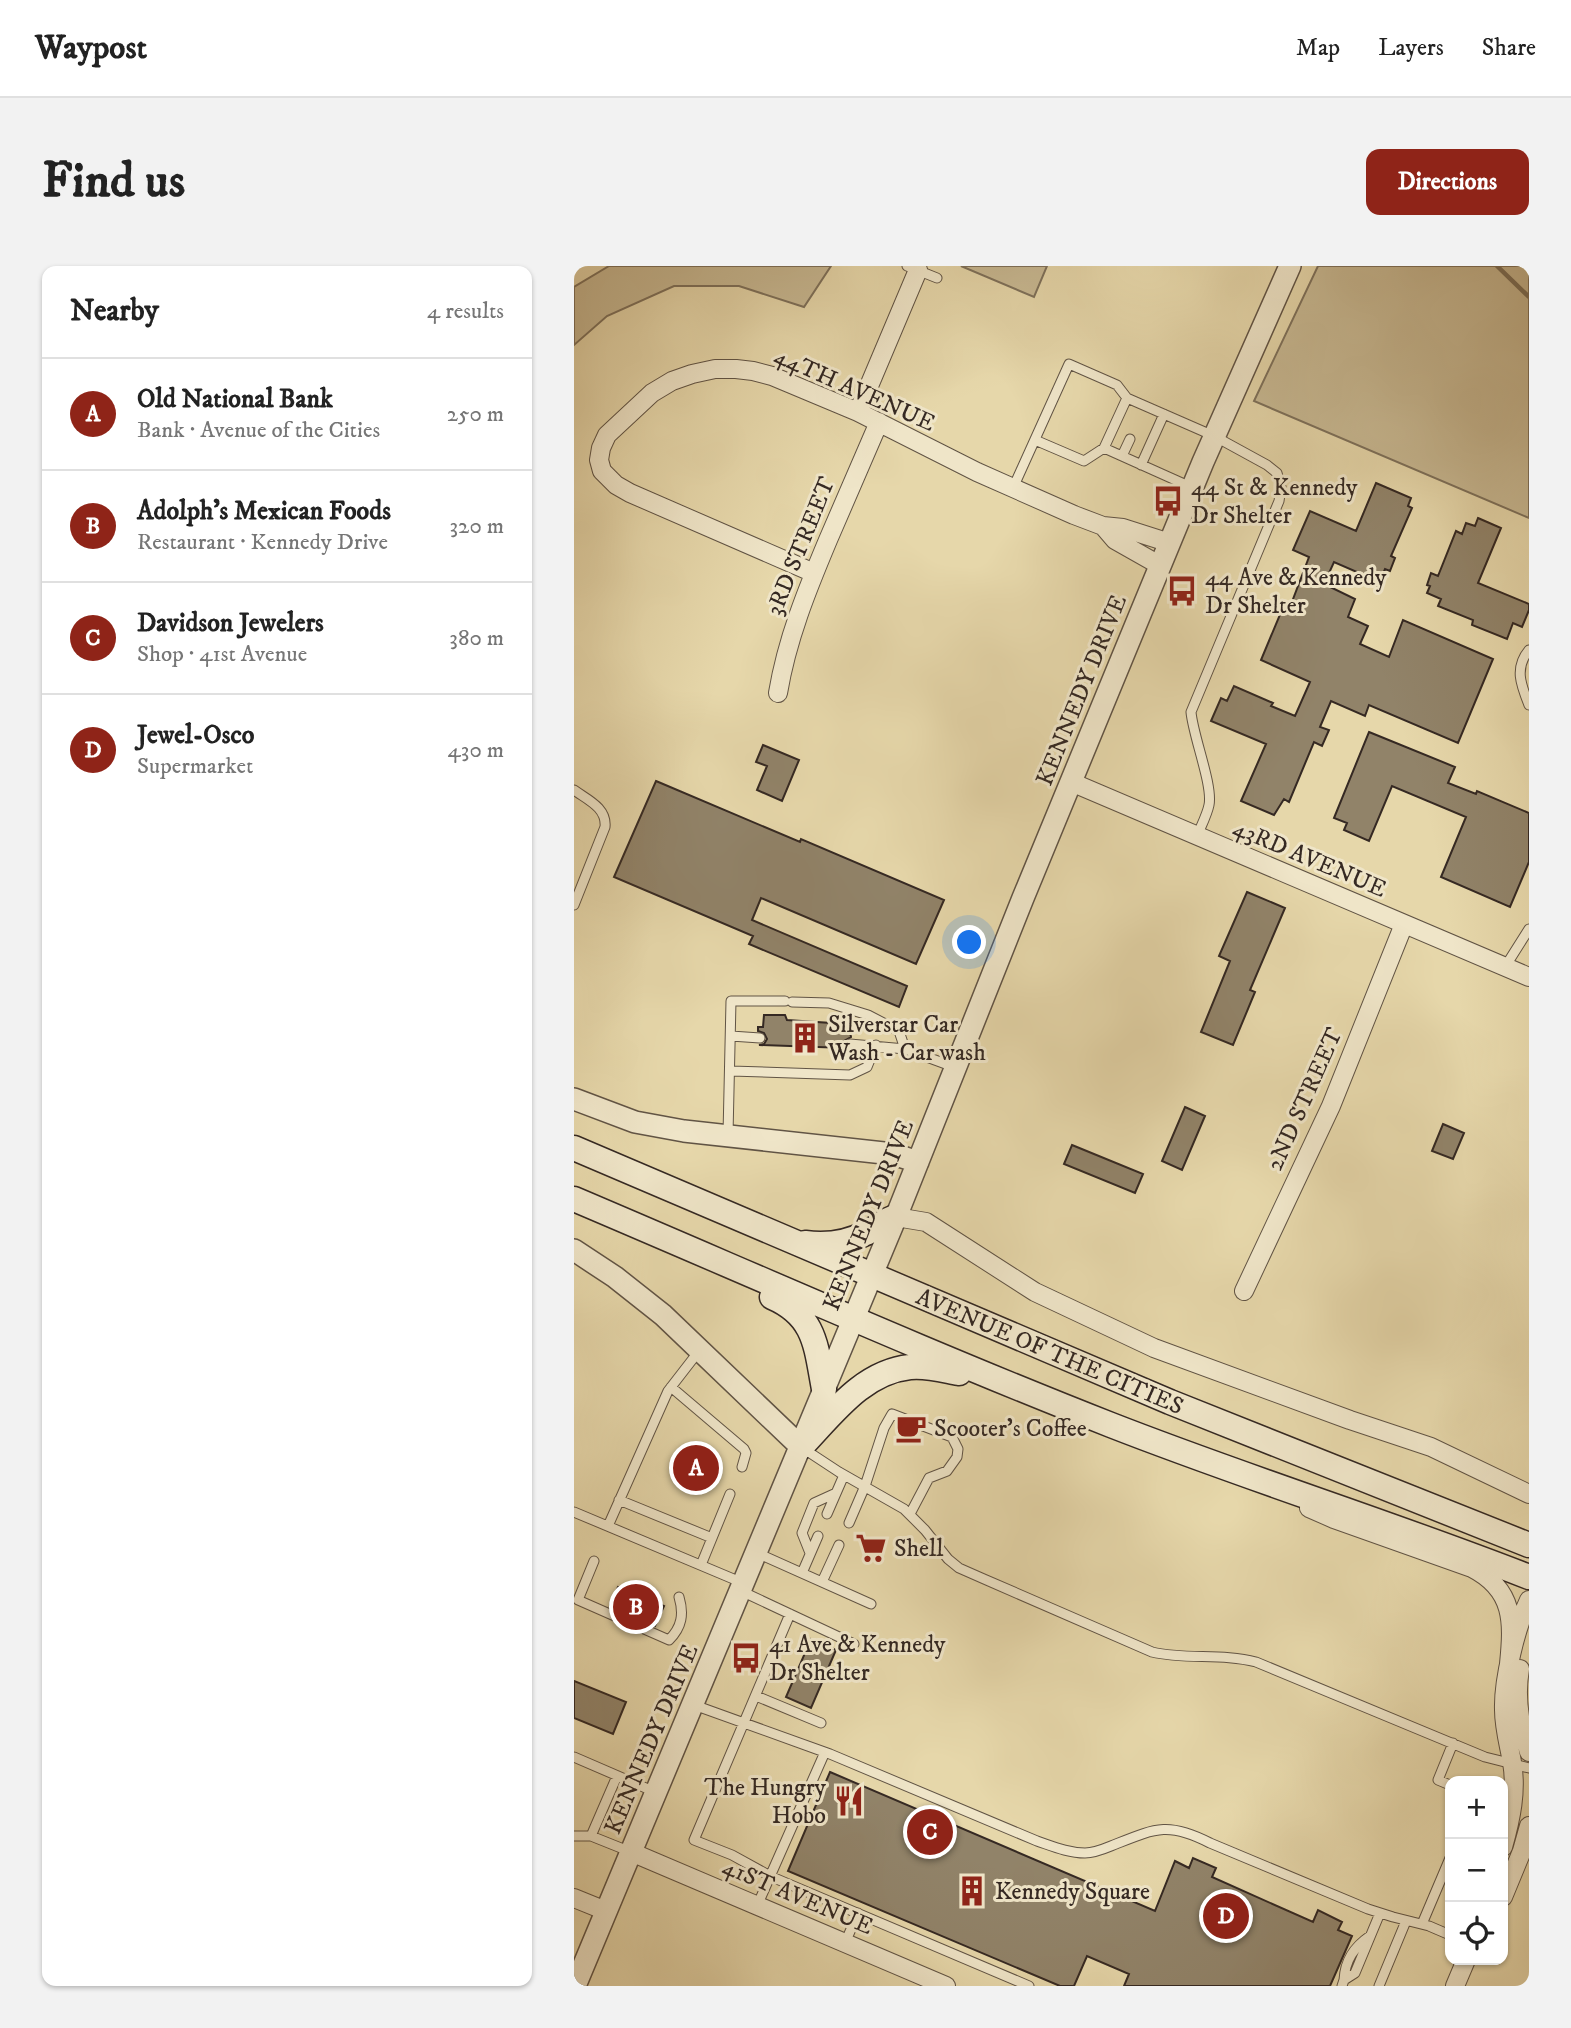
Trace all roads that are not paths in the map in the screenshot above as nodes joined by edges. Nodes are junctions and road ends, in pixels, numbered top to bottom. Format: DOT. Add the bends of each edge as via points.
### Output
graph roads {
  1 [pos="1290,266"];
  2 [pos="912,268"];
  3 [pos="937,278"];
  4 [pos="1127,398"];
  5 [pos="1146,406"];
  6 [pos="858,412"];
  7 [pos="1164,414"];
  8 [pos="1141,416"];
  9 [pos="879,422"];
  10 [pos="1214,436"];
  11 [pos="1130,439"];
  12 [pos="1035,440"];
  13 [pos="1104,448"];
  14 [pos="1122,456"];
  15 [pos="1141,465"];
  16 [pos="1013,488"];
  17 [pos="1193,488"];
  18 [pos="1103,526"];
  19 [pos="1170,543"];
  20 [pos="1161,566"];
  21 [pos="814,573"];
  22 [pos="1529,650"];
  23 [pos="778,693"];
  24 [pos="1529,705"];
  25 [pos="1071,782"];
  26 [pos="574,790"];
  27 [pos="1197,836"];
  28 [pos="574,905"];
  29 [pos="1404,924"];
  30 [pos="1529,929"];
  31 [pos="1505,967"];
  32 [pos="1529,977"];
  33 [pos="731,1036"];
  34 [pos="760,1038"];
  35 [pos="850,1044"];
  36 [pos="876,1045"];
  37 [pos="905,1049"];
  38 [pos="956,1068"];
  39 [pos="731,1071"];
  40 [pos="574,1100"];
  41 [pos="728,1135"];
  42 [pos="574,1148"];
  43 [pos="918,1162"];
  44 [pos="574,1199"];
  45 [pos="574,1207"];
  46 [pos="896,1217"];
  47 [pos="790,1241"];
  48 [pos="574,1250"];
  49 [pos="871,1275"];
  50 [pos="1244,1291"];
  51 [pos="854,1318"];
  52 [pos="701,1350"];
  53 [pos="671,1387"];
  54 [pos="824,1389"];
  55 [pos="1032,1393"];
  56 [pos="801,1447"];
  57 [pos="1218,1466"];
  58 [pos="742,1467"];
  59 [pos="844,1475"];
  60 [pos="865,1486"];
  61 [pos="836,1493"];
  62 [pos="730,1494"];
  63 [pos="1529,1494"];
  64 [pos="619,1500"];
  65 [pos="574,1512"];
  66 [pos="827,1514"];
  67 [pos="910,1514"];
  68 [pos="849,1523"];
  69 [pos="608,1526"];
  70 [pos="818,1536"];
  71 [pos="712,1538"];
  72 [pos="838,1545"];
  73 [pos="1529,1545"];
  74 [pos="757,1553"];
  75 [pos="810,1553"];
  76 [pos="594,1561"];
  77 [pos="701,1565"];
  78 [pos="802,1573"];
  79 [pos="1529,1577"];
  80 [pos="822,1582"];
  81 [pos="743,1587"];
  82 [pos="679,1597"];
  83 [pos="1529,1600"];
  84 [pos="871,1604"];
  85 [pos="790,1614"];
  86 [pos="1529,1639"];
  87 [pos="854,1644"];
  88 [pos="1509,1664"];
  89 [pos="756,1696"];
  90 [pos="694,1705"];
  91 [pos="744,1723"];
  92 [pos="821,1723"];
  93 [pos="1453,1744"];
  94 [pos="825,1752"];
  95 [pos="1529,1752"];
  96 [pos="574,1757"];
  97 [pos="1521,1766"];
  98 [pos="617,1776"];
  99 [pos="1445,1783"];
  100 [pos="656,1793"];
  101 [pos="1529,1826"];
  102 [pos="574,1836"];
  103 [pos="592,1836"];
  104 [pos="1505,1839"];
  105 [pos="631,1852"];
  106 [pos="1445,1870"];
  107 [pos="772,1877"];
  108 [pos="1508,1885"];
  109 [pos="574,1898"];
  110 [pos="757,1906"];
  111 [pos="607,1911"];
  112 [pos="858,1913"];
  113 [pos="1380,1913"];
  114 [pos="1406,1920"];
  115 [pos="1422,1924"];
  116 [pos="1445,1933"];
  117 [pos="845,1943"];
  118 [pos="1464,1965"];
  119 [pos="1343,1983"];
  120 [pos="575,1986"];
  121 [pos="946,1986"];
  122 [pos="1028,1986"];
  123 [pos="1379,1986"];
  124 [pos="1455,1986"];
  1 -- 10 [label="street, KENNEDY DRIVE"];
  2 -- 3 [label="lane"];
  2 -- 6 [label="street"];
  4 -- 5 [label="lane"];
  4 -- 12 [label="lane" via="1117,385 1069,363"];
  4 -- 13 [label="lane"];
  5 -- 7 [label="lane"];
  5 -- 8 [label="lane"];
  6 -- 9 [label="street, 44TH AVENUE"];
  6 -- 21 [label="street, 44TH AVENUE" via="753,370 715,369 672,381 652,393 607,435 601,447 601,471 616,485"];
  7 -- 10 [label="lane"];
  7 -- 15 [label="lane"];
  9 -- 16 [label="street, 44TH AVENUE"];
  9 -- 21 [label="street, 3RD STREET"];
  10 -- 17 [label="street, KENNEDY DRIVE"];
  10 -- 27 [label="lane" via="1268,465 1281,486 1279,501 1191,712 1210,804"];
  11 -- 14 [label="lane"];
  12 -- 13 [label="lane" via="1084,461"];
  12 -- 16 [label="lane"];
  13 -- 14 [label="lane"];
  14 -- 15 [label="lane"];
  15 -- 17 [label="lane"];
  16 -- 18 [label="street, 44TH AVENUE"];
  17 -- 19 [label="street, KENNEDY DRIVE"];
  18 -- 19 [label="street, 44TH AVENUE"];
  18 -- 20 [label="street, 44TH AVENUE" via="1115,540"];
  19 -- 20 [label="street, KENNEDY DRIVE"];
  20 -- 25 [label="street, KENNEDY DRIVE"];
  21 -- 23 [label="street, 3RD STREET" via="792,631"];
  22 -- 24 [label="lane" via="1520,666 1520,681"];
  25 -- 27 [label="street, 43RD AVENUE"];
  25 -- 38 [label="street, KENNEDY DRIVE"];
  26 -- 28 [label="lane" via="606,818"];
  27 -- 29 [label="street, 43RD AVENUE"];
  29 -- 31 [label="street, 43RD AVENUE"];
  29 -- 50 [label="street, 2ND STREET" via="1331,1106"];
  30 -- 31 [label="lane"];
  31 -- 32 [label="street, 43RD AVENUE"];
  33 -- 34 [label="lane"];
  33 -- 37 [label="lane" via="731,1001 829,1003 899,1031"];
  33 -- 39 [label="lane"];
  35 -- 36 [label="lane"];
  36 -- 37 [label="lane"];
  36 -- 39 [label="lane" via="867,1067 850,1075"];
  37 -- 38 [label="lane"];
  38 -- 43 [label="street, KENNEDY DRIVE"];
  39 -- 41 [label="lane"];
  40 -- 41 [label="street" via="635,1122"];
  41 -- 43 [label="street" via="893,1154"];
  42 -- 47 [label="main road, AVENUE OF THE CITIES"];
  43 -- 46 [label="street, KENNEDY DRIVE"];
  44 -- 51 [label="main road, AVENUE OF THE CITIES"];
  45 -- 54 [label="main road" via="792,1307 810,1331"];
  46 -- 47 [label="main road" via="841,1243"];
  46 -- 49 [label="street, KENNEDY DRIVE"];
  46 -- 63 [label="street, AVENUE OF THE CITIES" via="926,1222 1035,1292 1154,1348 1431,1447"];
  47 -- 49 [label="main road, AVENUE OF THE CITIES"];
  48 -- 52 [label="street" via="642,1297"];
  49 -- 51 [label="street, KENNEDY DRIVE"];
  49 -- 73 [label="main road, AVENUE OF THE CITIES" via="1170,1402"];
  51 -- 54 [label="street, KENNEDY DRIVE"];
  51 -- 55 [label="main road, AVENUE OF THE CITIES"];
  52 -- 53 [label="lane"];
  52 -- 56 [label="street"];
  53 -- 58 [label="lane" via="744,1449"];
  53 -- 64 [label="lane"];
  54 -- 56 [label="street, KENNEDY DRIVE"];
  55 -- 56 [label="main road" via="927,1368 882,1373 849,1397"];
  55 -- 57 [label="main road, AVENUE OF THE CITIES"];
  56 -- 59 [label="lane"];
  56 -- 74 [label="street, KENNEDY DRIVE"];
  57 -- 79 [label="main road, AVENUE OF THE CITIES"];
  57 -- 88 [label="street" via="1334,1519 1482,1573 1497,1587 1508,1608 1512,1629"];
  59 -- 60 [label="lane"];
  59 -- 61 [label="lane"];
  60 -- 67 [label="lane"];
  60 -- 67 [label="lane" via="892,1414 952,1437 957,1457 947,1471 929,1478"];
  60 -- 68 [label="lane"];
  61 -- 66 [label="lane"];
  61 -- 75 [label="lane" via="814,1503 802,1533"];
  62 -- 71 [label="lane"];
  64 -- 69 [label="lane"];
  64 -- 71 [label="lane"];
  65 -- 69 [label="lane"];
  67 -- 93 [label="lane" via="958,1568 1152,1652 1256,1662"];
  69 -- 77 [label="lane"];
  70 -- 75 [label="lane"];
  71 -- 77 [label="lane"];
  72 -- 80 [label="lane"];
  74 -- 78 [label="lane"];
  74 -- 81 [label="street, KENNEDY DRIVE"];
  75 -- 78 [label="lane"];
  76 -- 82 [label="lane" via="578,1600 669,1640 679,1630 683,1611"];
  77 -- 81 [label="lane"];
  78 -- 80 [label="lane"];
  80 -- 84 [label="lane"];
  81 -- 85 [label="lane"];
  81 -- 90 [label="street, KENNEDY DRIVE"];
  83 -- 88 [label="street"];
  85 -- 87 [label="lane"];
  85 -- 89 [label="lane"];
  86 -- 95 [label="street" via="1517,1690"];
  88 -- 97 [label="street" via="1504,1710 1508,1745"];
  89 -- 91 [label="lane"];
  89 -- 92 [label="lane"];
  90 -- 91 [label="lane"];
  90 -- 100 [label="street, KENNEDY DRIVE"];
  91 -- 94 [label="lane"];
  91 -- 107 [label="lane" via="694,1839"];
  93 -- 97 [label="lane"];
  93 -- 99 [label="lane" via="1438,1780"];
  94 -- 107 [label="lane"];
  94 -- 113 [label="lane" via="1066,1851 1100,1851 1146,1832 1176,1828"];
  96 -- 98 [label="lane"];
  97 -- 104 [label="street"];
  98 -- 100 [label="lane"];
  98 -- 103 [label="lane"];
  100 -- 105 [label="street, KENNEDY DRIVE"];
  101 -- 108 [label="street"];
  102 -- 103 [label="lane"];
  103 -- 105 [label="lane"];
  105 -- 110 [label="street, 41ST AVENUE"];
  105 -- 111 [label="street, KENNEDY DRIVE"];
  106 -- 115 [label="lane"];
  107 -- 110 [label="lane"];
  107 -- 112 [label="lane"];
  109 -- 111 [label="street"];
  110 -- 117 [label="street, 41ST AVENUE"];
  111 -- 120 [label="street, KENNEDY DRIVE"];
  112 -- 117 [label="lane"];
  112 -- 122 [label="lane"];
  113 -- 114 [label="lane"];
  113 -- 119 [label="lane" via="1370,1936 1356,1945"];
  114 -- 115 [label="lane"];
  114 -- 123 [label="lane"];
  115 -- 116 [label="lane"];
  117 -- 121 [label="street, 41ST AVENUE"];
  118 -- 124 [label="street"];
}
